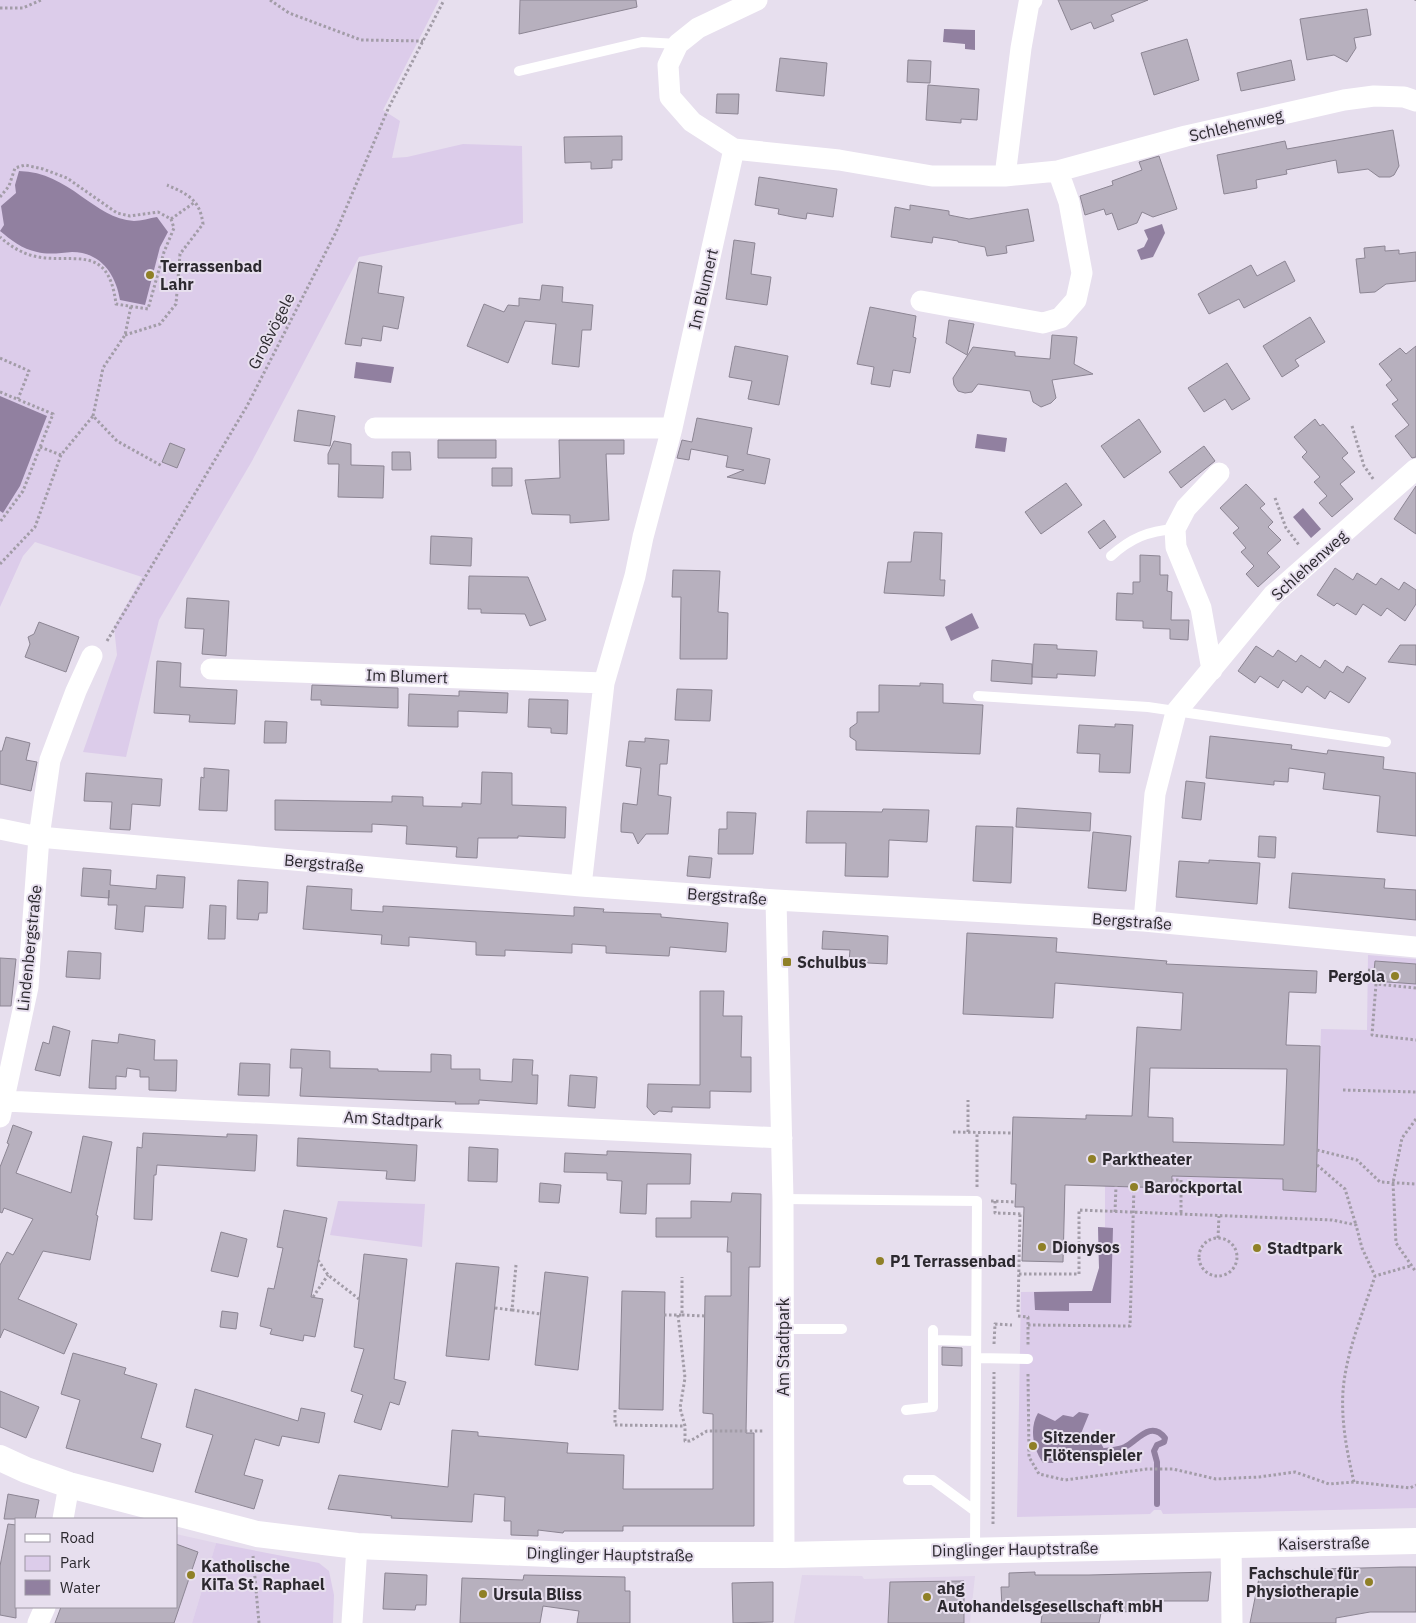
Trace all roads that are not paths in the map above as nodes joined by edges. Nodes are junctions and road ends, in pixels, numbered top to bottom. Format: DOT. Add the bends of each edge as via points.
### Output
graph roads {
  1 [pos="757,0"];
  2 [pos="1032,0"];
  3 [pos="678,44"];
  4 [pos="519,71"];
  5 [pos="1416,101"];
  6 [pos="734,149"];
  7 [pos="1058,171"];
  8 [pos="1005,176"];
  9 [pos="921,301"];
  10 [pos="375,428"];
  11 [pos="672,428"];
  12 [pos="1416,469"];
  13 [pos="1220,474"];
  14 [pos="1175,529"];
  15 [pos="1111,556"];
  16 [pos="92,656"];
  17 [pos="211,669"];
  18 [pos="1212,670"];
  19 [pos="604,683"];
  20 [pos="978,696"];
  21 [pos="1176,712"];
  22 [pos="1386,742"];
  23 [pos="0,829"];
  24 [pos="39,837"];
  25 [pos="581,886"];
  26 [pos="776,900"];
  27 [pos="1144,922"];
  28 [pos="1416,947"];
  29 [pos="2,1109"];
  30 [pos="782,1138"];
  31 [pos="783,1199"];
  32 [pos="783,1329"];
  33 [pos="842,1330"];
  34 [pos="976,1341"];
  35 [pos="976,1358"];
  36 [pos="1028,1358"];
  37 [pos="906,1410"];
  38 [pos="0,1458"];
  39 [pos="908,1480"];
  40 [pos="69,1485"];
  41 [pos="975,1511"];
  42 [pos="63,1518"];
  43 [pos="1416,1541"];
  44 [pos="1232,1544"];
  45 [pos="357,1546"];
  46 [pos="975,1550"];
  47 [pos="784,1555"];
  48 [pos="45,1608"];
  49 [pos="38,1623"];
  50 [pos="352,1623"];
  51 [pos="1232,1623"];
  1 -- 3 [label="street" via="698,28"];
  2 -- 8 [label="street" via="1020,48"];
  3 -- 4 [label="lane" via="642,42"];
  3 -- 6 [label="street" via="668,65 670,97 692,122"];
  5 -- 7 [label="street, Schlehenweg" via="1404,97 1374,96 1344,100 1186,136"];
  6 -- 8 [label="street" via="840,160 932,176"];
  6 -- 11 [label="street, Im Blumert"];
  7 -- 8 [label="street, Schlehenweg"];
  7 -- 9 [label="street" via="1069,202 1082,273 1076,300 1060,318 1043,323"];
  10 -- 11 [label="street"];
  11 -- 19 [label="street, Im Blumert"];
  12 -- 18 [label="street, Schlehenweg" via="1273,595"];
  13 -- 14 [label="street" via="1186,508"];
  14 -- 15 [label="lane" via="1142,534"];
  14 -- 18 [label="street" via="1176,548 1201,608"];
  16 -- 24 [label="street" via="50,760"];
  17 -- 19 [label="street, Im Blumert"];
  18 -- 21 [label="street, Schlehenweg"];
  19 -- 25 [label="street, Im Blumert"];
  20 -- 21 [label="lane" via="1148,707"];
  21 -- 22 [label="lane"];
  21 -- 27 [label="street, Schlehenweg" via="1155,794"];
  23 -- 24 [label="street, Bergstraße"];
  24 -- 25 [label="street, Bergstraße"];
  24 -- 29 [label="street, Lindenbergstraße" via="28,986"];
  25 -- 26 [label="street, Bergstraße"];
  26 -- 27 [label="street, Bergstraße"];
  26 -- 30 [label="street, Am Stadtpark"];
  27 -- 28 [label="street, Bergstraße"];
  29 -- 30 [label="street, Am Stadtpark"];
  30 -- 31 [label="street, Am Stadtpark"];
  31 -- 32 [label="street, Am Stadtpark"];
  31 -- 34 [label="lane" via="977,1201"];
  32 -- 33 [label="lane"];
  32 -- 47 [label="street, Am Stadtpark"];
  34 -- 35 [label="lane"];
  34 -- 37 [label="lane" via="933,1335 933,1406"];
  35 -- 36 [label="lane"];
  35 -- 41 [label="lane"];
  38 -- 40 [label="street, Dinglinger Hauptstraße"];
  39 -- 41 [label="lane" via="933,1480"];
  40 -- 42 [label="street"];
  40 -- 45 [label="street, Dinglinger Hauptstraße" via="257,1534"];
  41 -- 46 [label="lane"];
  43 -- 44 [label="street, Kaiserstraße"];
  44 -- 46 [label="street, Dinglinger Hauptstraße"];
  44 -- 51 [label="street"];
  45 -- 47 [label="street, Dinglinger Hauptstraße" via="572,1555"];
  45 -- 50 [label="street"];
  46 -- 47 [label="street, Dinglinger Hauptstraße"];
  48 -- 49 [label="street"];
}
